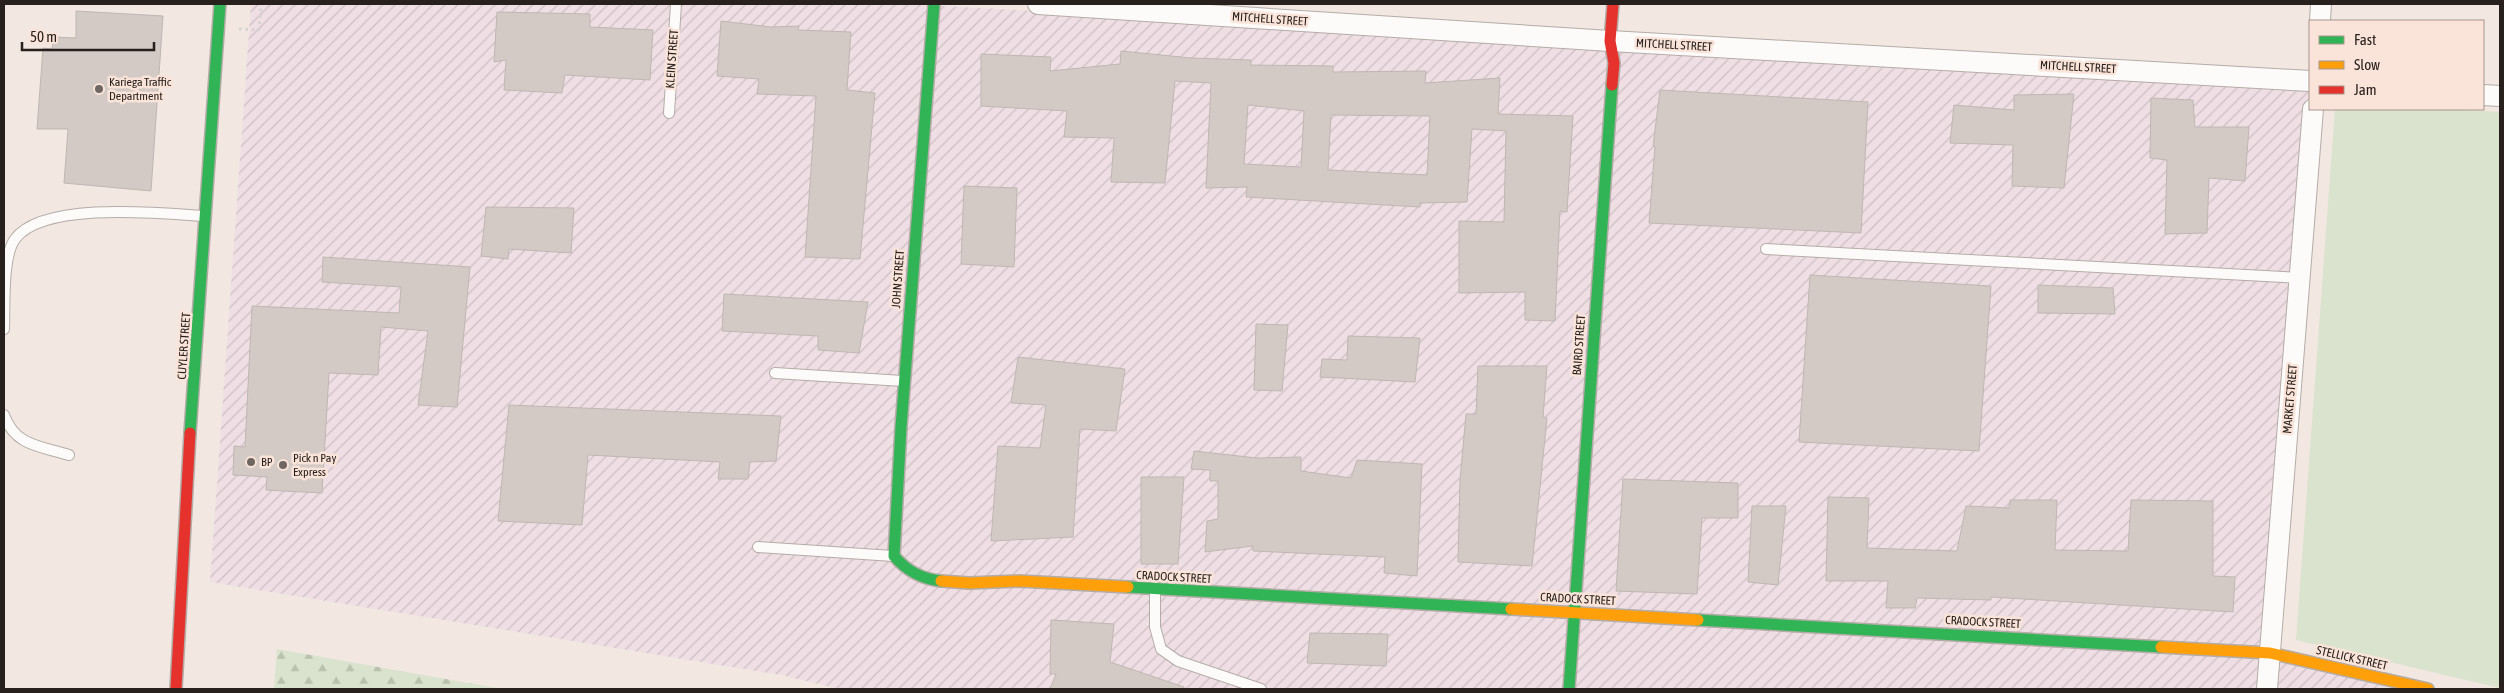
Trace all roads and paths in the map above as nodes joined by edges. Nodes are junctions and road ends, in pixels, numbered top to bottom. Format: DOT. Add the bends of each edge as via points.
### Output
graph roads {
  1 [pos="220,4"];
  2 [pos="676,4"];
  3 [pos="934,4"];
  4 [pos="1038,4"];
  5 [pos="1613,4"];
  6 [pos="2321,4"];
  7 [pos="1142,7"];
  8 [pos="2320,20"];
  9 [pos="1610,41"];
  10 [pos="2309,80"];
  11 [pos="2484,95"];
  12 [pos="2500,96"];
  13 [pos="2313,110"];
  14 [pos="669,113"];
  15 [pos="207,216"];
  16 [pos="1766,249"];
  17 [pos="6,257"];
  18 [pos="2300,278"];
  19 [pos="4,329"];
  20 [pos="775,373"];
  21 [pos="904,381"];
  22 [pos="4,415"];
  23 [pos="68,455"];
  24 [pos="758,547"];
  25 [pos="894,556"];
  26 [pos="1155,589"];
  27 [pos="1573,613"];
  28 [pos="2270,653"];
  29 [pos="176,689"];
  30 [pos="1262,689"];
  31 [pos="1569,689"];
  32 [pos="2267,689"];
  33 [pos="2428,689"];
  1 -- 15 [label="street, CUYLER STREET"];
  2 -- 14 [label="lane, KLEIN STREET"];
  3 -- 21 [label="street, JOHN STREET"];
  4 -- 7 [label="street, MITCHELL STREET"];
  5 -- 9 [label="street, BAIRD STREET"];
  6 -- 8 [label="street"];
  7 -- 9 [label="street, MITCHELL STREET"];
  9 -- 10 [label="street, MITCHELL STREET"];
  9 -- 27 [label="street, BAIRD STREET" via="1614,62"];
  11 -- 12 [label="street"];
  13 -- 18 [label="street, MARKET STREET"];
  15 -- 17 [label="lane" via="142,212 54,217 28,227 15,239"];
  15 -- 29 [label="street, CUYLER STREET"];
  16 -- 18 [label="lane"];
  17 -- 19 [label="lane"];
  18 -- 28 [label="street, MARKET STREET"];
  20 -- 21 [label="lane"];
  21 -- 25 [label="street, JOHN STREET"];
  22 -- 23 [label="lane" via="8,426 22,441"];
  24 -- 25 [label="lane"];
  25 -- 26 [label="street, CRADOCK STREET" via="899,566 924,579"];
  26 -- 27 [label="street, CRADOCK STREET"];
  26 -- 30 [label="lane" via="1155,627 1161,649 1178,661"];
  27 -- 28 [label="street, CRADOCK STREET"];
  27 -- 31 [label="street, BAIRD STREET"];
  28 -- 32 [label="street, MARKET STREET"];
  28 -- 33 [label="street, STELLICK STREET"];
}
